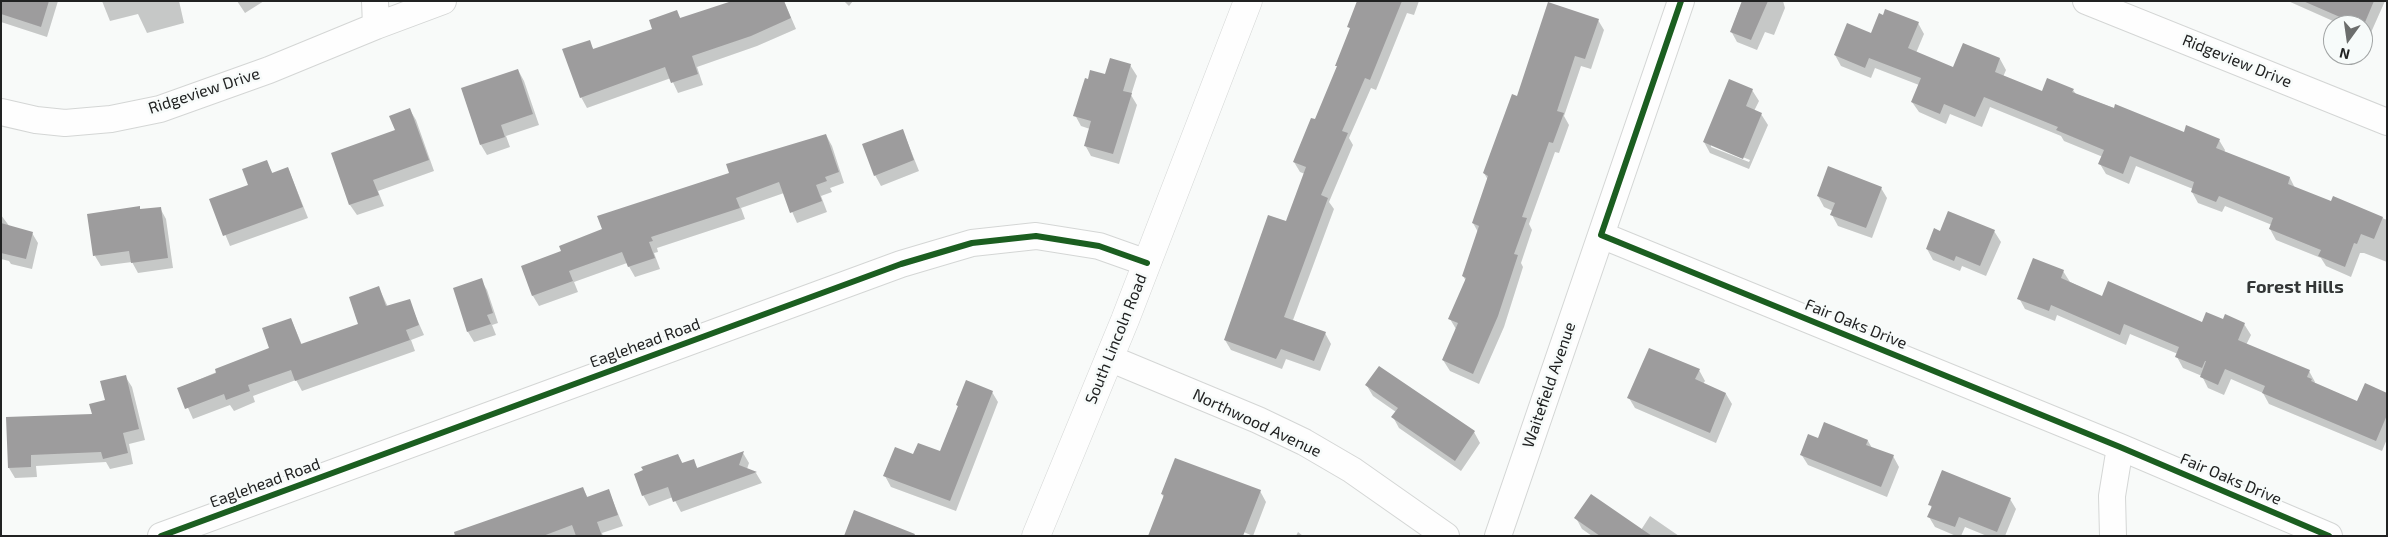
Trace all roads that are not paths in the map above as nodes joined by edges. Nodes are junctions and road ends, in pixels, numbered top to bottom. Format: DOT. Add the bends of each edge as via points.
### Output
graph roads {
  1 [pos="443,1"];
  2 [pos="1248,1"];
  3 [pos="1681,1"];
  4 [pos="2086,1"];
  5 [pos="376,14"];
  6 [pos="1,112"];
  7 [pos="2387,122"];
  8 [pos="1600,235"];
  9 [pos="1147,263"];
  10 [pos="1109,358"];
  11 [pos="2120,447"];
  12 [pos="161,536"];
  13 [pos="1036,536"];
  14 [pos="1446,536"];
  15 [pos="1498,536"];
  16 [pos="2113,536"];
  17 [pos="2329,536"];
  1 -- 5 [label="street, Ridgeview Drive"];
  2 -- 9 [label="street, South Lincoln Road"];
  3 -- 8 [label="street"];
  4 -- 7 [label="street, Ridgeview Drive"];
  5 -- 6 [label="street, Ridgeview Drive" via="269,70 160,108 111,119 65,123"];
  8 -- 11 [label="street, Fair Oaks Drive"];
  8 -- 15 [label="street, Waitefield Avenue"];
  9 -- 10 [label="street, South Lincoln Road"];
  9 -- 12 [label="street, Eaglehead Road" via="1099,246 1036,236 972,243 892,267"];
  10 -- 13 [label="street, South Lincoln Road"];
  10 -- 14 [label="street, Northwood Avenue" via="1304,442 1352,470"];
  11 -- 16 [label="street" via="2112,496"];
  11 -- 17 [label="street, Fair Oaks Drive"];
}
